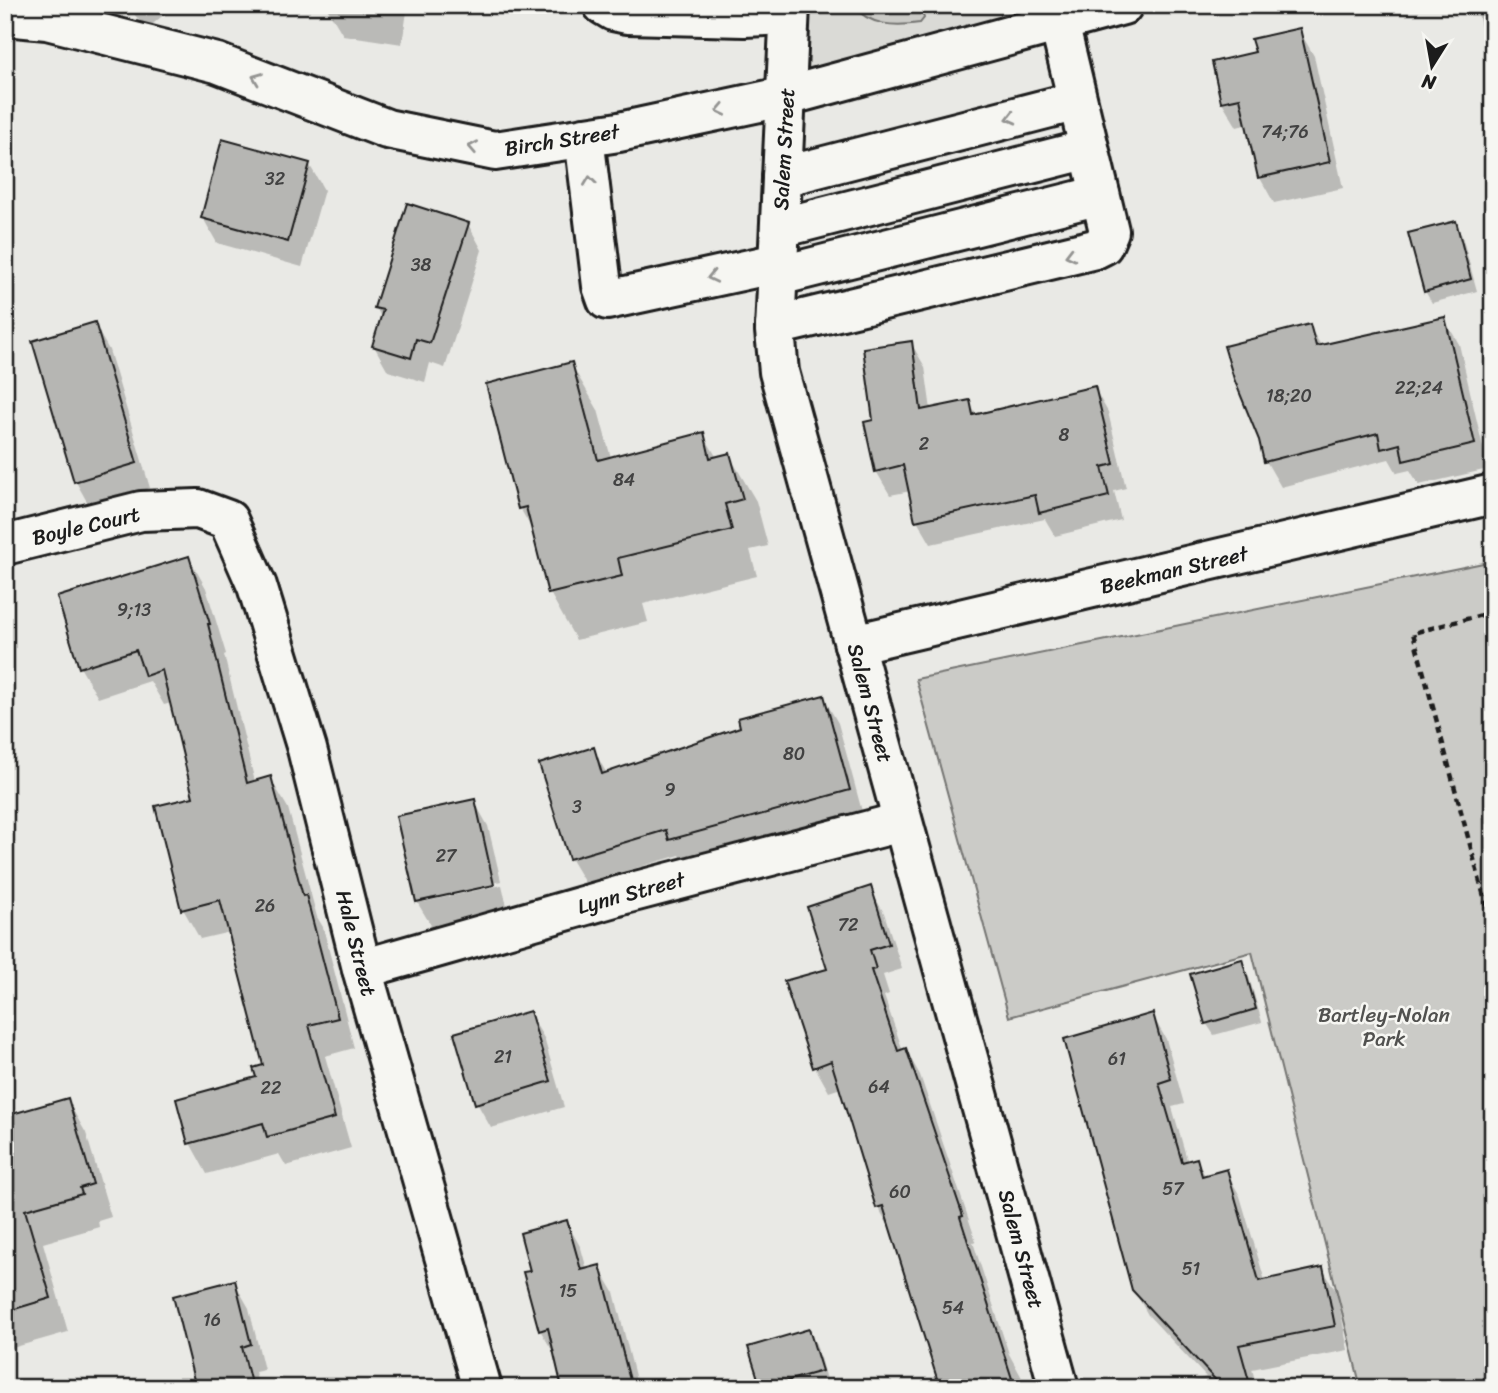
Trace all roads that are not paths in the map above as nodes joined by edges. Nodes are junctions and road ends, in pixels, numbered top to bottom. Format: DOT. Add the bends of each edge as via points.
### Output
graph roads {
  1 [pos="603,5"];
  2 [pos="1123,5"];
  3 [pos="653,10"];
  4 [pos="790,10"];
  5 [pos="5,16"];
  6 [pos="1059,23"];
  7 [pos="787,96"];
  8 [pos="584,137"];
  9 [pos="1092,160"];
  10 [pos="779,254"];
  11 [pos="1493,494"];
  12 [pos="209,513"];
  13 [pos="5,545"];
  14 [pos="854,644"];
  15 [pos="901,822"];
  16 [pos="362,969"];
  17 [pos="482,1388"];
  18 [pos="1059,1388"];
  1 -- 3 [label="street" via="627,14"];
  2 -- 6 [label="street, Birch Street"];
  3 -- 4 [label="street" via="744,17"];
  4 -- 7 [label="street, Salem Street"];
  8 -- 5 [label="street, Birch Street, one-way" via="495,151 401,132 217,63 47,20"];
  6 -- 7 [label="street, Birch Street"];
  6 -- 9 [label="street"];
  7 -- 8 [label="street, Birch Street, one-way"];
  7 -- 10 [label="street, Salem Street"];
  10 -- 8 [label="street, one-way" via="607,300"];
  9 -- 10 [label="street, one-way"];
  9 -- 10 [label="street"];
  9 -- 10 [label="street, one-way"];
  10 -- 14 [label="street, Salem Street" via="779,372"];
  11 -- 14 [label="street, Beekman Street"];
  12 -- 13 [label="street, Boyle Court" via="198,509 141,511"];
  12 -- 16 [label="street, Hale Street" via="228,520 257,586 307,749"];
  14 -- 15 [label="street, Salem Street"];
  15 -- 16 [label="street, Lynn Street"];
  15 -- 18 [label="street, Salem Street"];
  16 -- 17 [label="street, Hale Street"];
}
